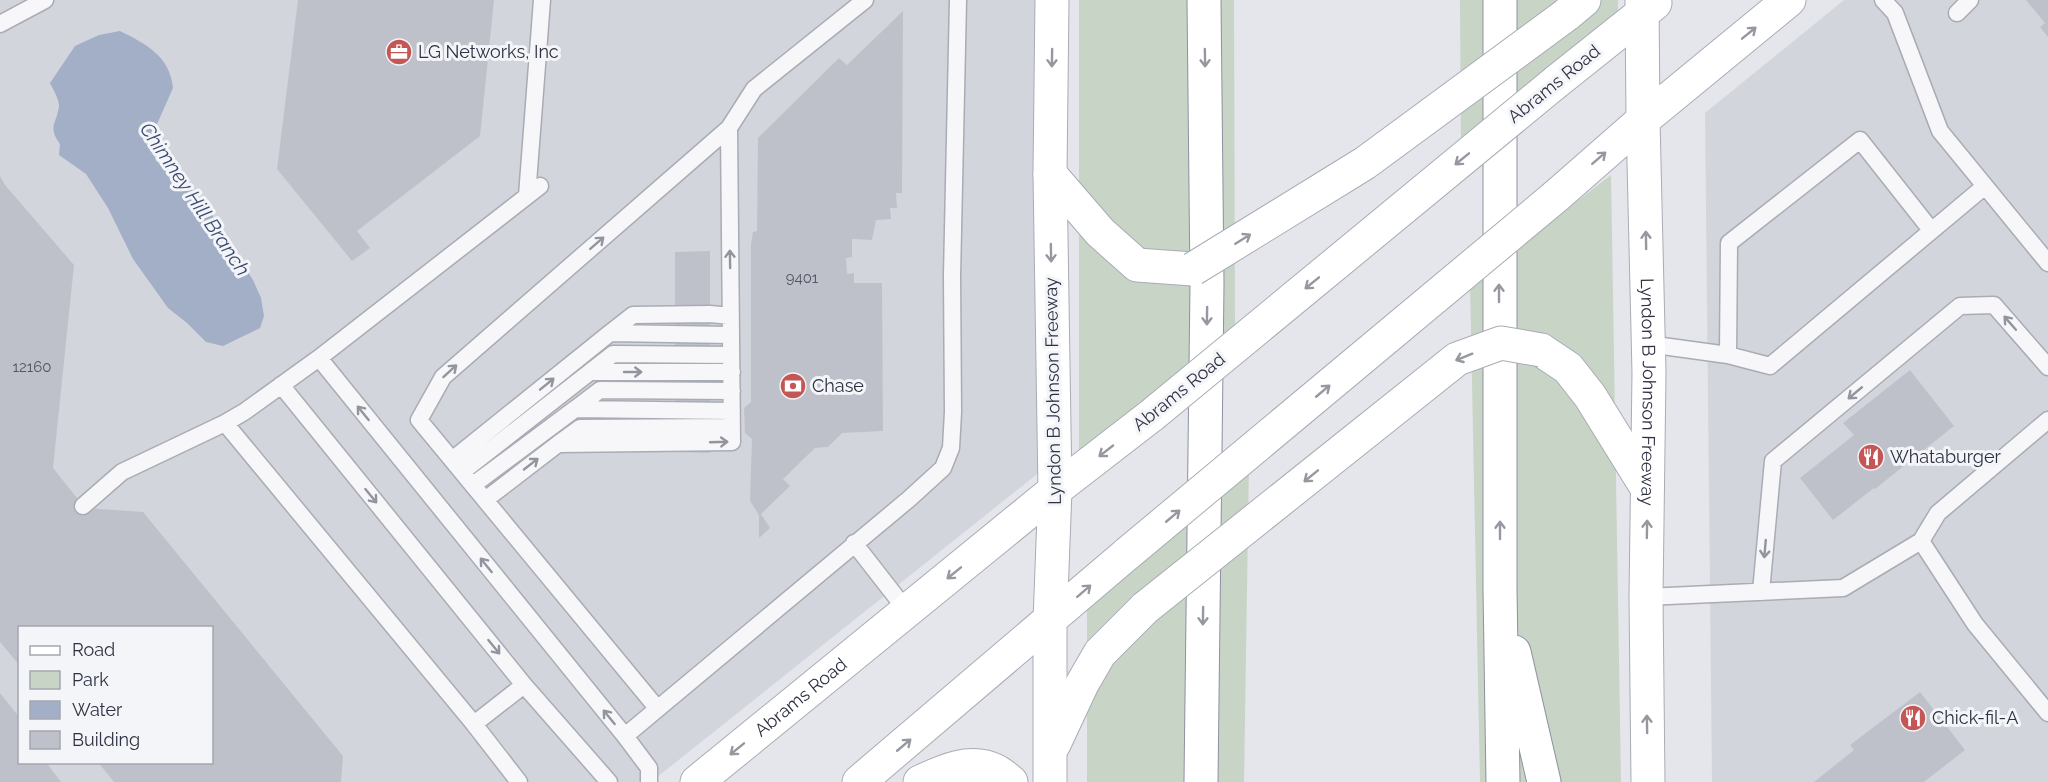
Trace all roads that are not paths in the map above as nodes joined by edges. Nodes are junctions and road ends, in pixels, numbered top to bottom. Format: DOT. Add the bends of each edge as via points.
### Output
graph roads {
  1 [pos="45,0"];
  2 [pos="542,0"];
  3 [pos="865,0"];
  4 [pos="958,0"];
  5 [pos="1052,0"];
  6 [pos="1204,0"];
  7 [pos="1500,0"];
  8 [pos="1789,0"];
  9 [pos="1884,0"];
  10 [pos="1970,0"];
  11 [pos="1648,4"];
  12 [pos="1575,7"];
  13 [pos="1956,12"];
  14 [pos="0,24"];
  15 [pos="1643,120"];
  16 [pos="729,128"];
  17 [pos="1050,174"];
  18 [pos="1985,186"];
  19 [pos="1931,230"];
  20 [pos="2048,263"];
  21 [pos="731,316"];
  22 [pos="610,333"];
  23 [pos="731,335"];
  24 [pos="1648,344"];
  25 [pos="731,355"];
  26 [pos="1728,355"];
  27 [pos="319,358"];
  28 [pos="2048,368"];
  29 [pos="590,372"];
  30 [pos="732,372"];
  31 [pos="281,385"];
  32 [pos="732,391"];
  33 [pos="575,409"];
  34 [pos="732,419"];
  35 [pos="2048,420"];
  36 [pos="225,423"];
  37 [pos="462,472"];
  38 [pos="1647,488"];
  39 [pos="1055,490"];
  40 [pos="485,500"];
  41 [pos="83,506"];
  42 [pos="1921,541"];
  43 [pos="854,543"];
  44 [pos="1500,589"];
  45 [pos="1761,592"];
  46 [pos="1646,597"];
  47 [pos="907,611"];
  48 [pos="1050,621"];
  49 [pos="524,685"];
  50 [pos="657,708"];
  51 [pos="2048,712"];
  52 [pos="474,724"];
  53 [pos="624,736"];
  54 [pos="1050,767"];
  55 [pos="519,782"];
  56 [pos="609,782"];
  57 [pos="649,782"];
  58 [pos="697,782"];
  59 [pos="859,782"];
  60 [pos="920,782"];
  61 [pos="1011,782"];
  62 [pos="1201,782"];
  63 [pos="1503,782"];
  64 [pos="1544,782"];
  65 [pos="1648,782"];
  1 -- 14 [label="lane"];
  2 -- 27 [label="lane" via="533,191"];
  3 -- 16 [label="lane" via="754,89"];
  4 -- 43 [label="lane" via="951,448 943,468"];
  5 -- 17 [label="main road, Lyndon B Johnson Freeway, one-way"];
  6 -- 62 [label="main road, one-way" via="1207,284"];
  44 -- 7 [label="main road, one-way"];
  15 -- 8 [label="main road, one-way"];
  9 -- 18 [label="lane" via="1895,13 1940,131"];
  10 -- 13 [label="lane"];
  11 -- 15 [label="main road, Lyndon B Johnson Freeway"];
  11 -- 39 [label="main road, Abrams Road, one-way, bridge" via="1152,415"];
  17 -- 12 [label="main road, one-way, bridge" via="1100,232 1137,265 1193,269 1365,163"];
  24 -- 15 [label="main road, Lyndon B Johnson Freeway, one-way"];
  48 -- 15 [label="main road, one-way, bridge"];
  21 -- 16 [label="lane, one-way"];
  37 -- 16 [label="lane, one-way" via="419,420 443,377"];
  17 -- 39 [label="main road, Lyndon B Johnson Freeway, one-way"];
  18 -- 19 [label="lane"];
  18 -- 20 [label="lane"];
  19 -- 26 [label="lane" via="1770,366"];
  19 -- 26 [label="lane" via="1860,140 1729,243"];
  21 -- 22 [label="lane" via="633,315"];
  21 -- 23 [label="lane"];
  22 -- 23 [label="lane"];
  37 -- 22 [label="lane, one-way"];
  23 -- 25 [label="lane"];
  24 -- 26 [label="lane"];
  24 -- 38 [label="main road, Lyndon B Johnson Freeway"];
  25 -- 29 [label="lane" via="613,354"];
  25 -- 30 [label="lane"];
  27 -- 31 [label="lane"];
  53 -- 27 [label="lane, one-way"];
  28 -- 45 [label="lane, one-way" via="1994,305 1960,306 1773,461"];
  29 -- 30 [label="lane, one-way"];
  29 -- 37 [label="lane"];
  30 -- 32 [label="lane"];
  31 -- 36 [label="lane"];
  31 -- 49 [label="lane, one-way"];
  32 -- 33 [label="lane" via="600,390"];
  32 -- 34 [label="lane"];
  33 -- 34 [label="lane"];
  33 -- 37 [label="lane"];
  40 -- 34 [label="lane, one-way" via="558,444 732,442"];
  35 -- 42 [label="lane" via="1938,513"];
  36 -- 41 [label="lane" via="122,472"];
  36 -- 52 [label="lane"];
  37 -- 40 [label="lane"];
  46 -- 38 [label="main road, Lyndon B Johnson Freeway, one-way"];
  38 -- 54 [label="main road, one-way, bridge" via="1568,368 1541,350 1501,343 1456,359 1145,608 1100,653 1082,684"];
  39 -- 47 [label="main road, Abrams Road, one-way"];
  39 -- 48 [label="main road, Lyndon B Johnson Freeway"];
  40 -- 50 [label="lane"];
  42 -- 45 [label="lane" via="1843,588"];
  42 -- 51 [label="lane" via="1975,624"];
  43 -- 47 [label="lane"];
  43 -- 50 [label="lane"];
  44 -- 63 [label="main road"];
  44 -- 64 [label="main road"];
  45 -- 46 [label="lane"];
  65 -- 46 [label="main road, Lyndon B Johnson Freeway, one-way"];
  47 -- 58 [label="main road, Abrams Road, one-way"];
  48 -- 54 [label="main road, Lyndon B Johnson Freeway"];
  59 -- 48 [label="main road, one-way"];
  49 -- 52 [label="lane"];
  49 -- 56 [label="lane"];
  50 -- 53 [label="lane"];
  52 -- 55 [label="lane"];
  53 -- 57 [label="lane" via="650,768"];
  60 -- 61 [label="main road" via="959,766 975,765 996,770"];
}
